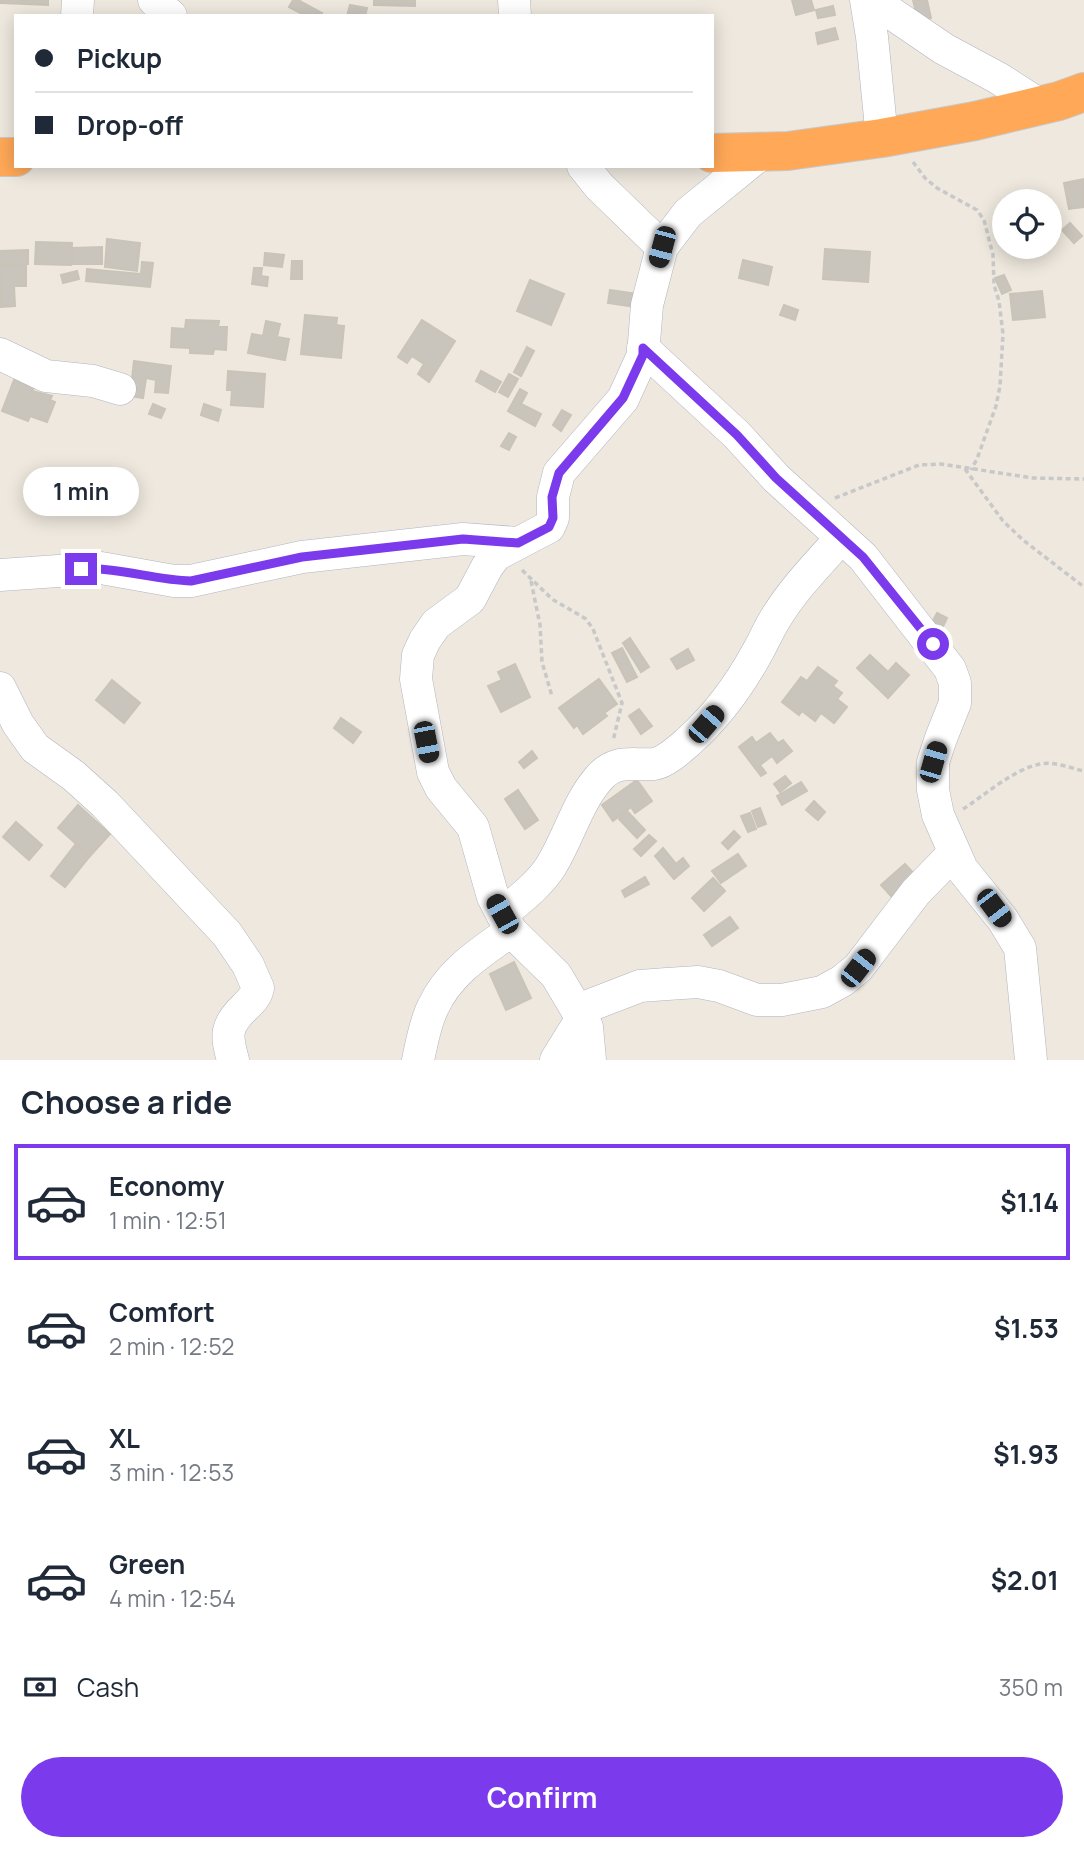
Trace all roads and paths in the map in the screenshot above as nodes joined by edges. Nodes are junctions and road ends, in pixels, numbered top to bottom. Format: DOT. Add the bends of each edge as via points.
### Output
graph roads {
  1 [pos="154,0"];
  2 [pos="866,0"];
  3 [pos="872,0"];
  4 [pos="169,14"];
  5 [pos="1084,92"];
  6 [pos="1040,105"];
  7 [pos="882,138"];
  8 [pos="763,152"];
  9 [pos="714,153"];
  10 [pos="585,168"];
  11 [pos="662,247"];
  12 [pos="643,348"];
  13 [pos="0,354"];
  14 [pos="120,389"];
  15 [pos="965,468"];
  16 [pos="971,470"];
  17 [pos="1084,479"];
  18 [pos="814,513"];
  19 [pos="841,538"];
  20 [pos="512,546"];
  21 [pos="0,575"];
  22 [pos="530,579"];
  23 [pos="1084,587"];
  24 [pos="0,688"];
  25 [pos="552,696"];
  26 [pos="611,769"];
  27 [pos="1084,771"];
  28 [pos="941,823"];
  29 [pos="954,853"];
  30 [pos="507,922"];
  31 [pos="580,1014"];
  32 [pos="592,1058"];
  33 [pos="233,1060"];
  34 [pos="418,1060"];
  35 [pos="556,1060"];
  36 [pos="1031,1060"];
  1 -- 4 [label="street"];
  2 -- 7 [label="street"];
  3 -- 6 [label="street"];
  5 -- 6 [label="highway"];
  6 -- 7 [label="highway"];
  7 -- 8 [label="highway"];
  7 -- 16 [label="path" via="937,188 977,210 984,220 1002,317 1000,386"];
  8 -- 9 [label="highway"];
  8 -- 11 [label="street" via="688,213"];
  10 -- 11 [label="street"];
  11 -- 12 [label="street" via="647,305"];
  12 -- 18 [label="street"];
  12 -- 20 [label="street" via="623,398 559,473 549,527"];
  13 -- 14 [label="street" via="46,376"];
  15 -- 16 [label="path"];
  15 -- 18 [label="path" via="919,465 838,496"];
  15 -- 23 [label="path" via="1003,521"];
  16 -- 17 [label="path"];
  18 -- 19 [label="street"];
  19 -- 26 [label="street" via="796,589 727,700 706,724 680,749 655,764 631,762"];
  19 -- 28 [label="street" via="884,581 950,668 955,703 933,762 933,790"];
  20 -- 21 [label="street" via="463,539 302,557 191,581 102,568"];
  20 -- 22 [label="path"];
  20 -- 30 [label="street" via="496,555 470,599 436,624 418,656 416,679 433,772 472,827 492,897"];
  22 -- 25 [label="path" via="542,662"];
  22 -- 26 [label="path" via="586,619 597,638 622,703"];
  24 -- 33 [label="street" via="35,748 105,804 227,934 248,965 258,988 228,1026"];
  26 -- 30 [label="street" via="591,788 551,865"];
  27 -- 28 [label="path" via="1053,764 1031,767"];
  28 -- 29 [label="street"];
  29 -- 31 [label="street" via="916,892 858,968 822,992 757,1000 698,982 640,986"];
  29 -- 36 [label="street" via="1020,948"];
  30 -- 31 [label="street" via="556,975"];
  30 -- 34 [label="street" via="443,988"];
  31 -- 32 [label="street"];
  31 -- 35 [label="street"];
}
